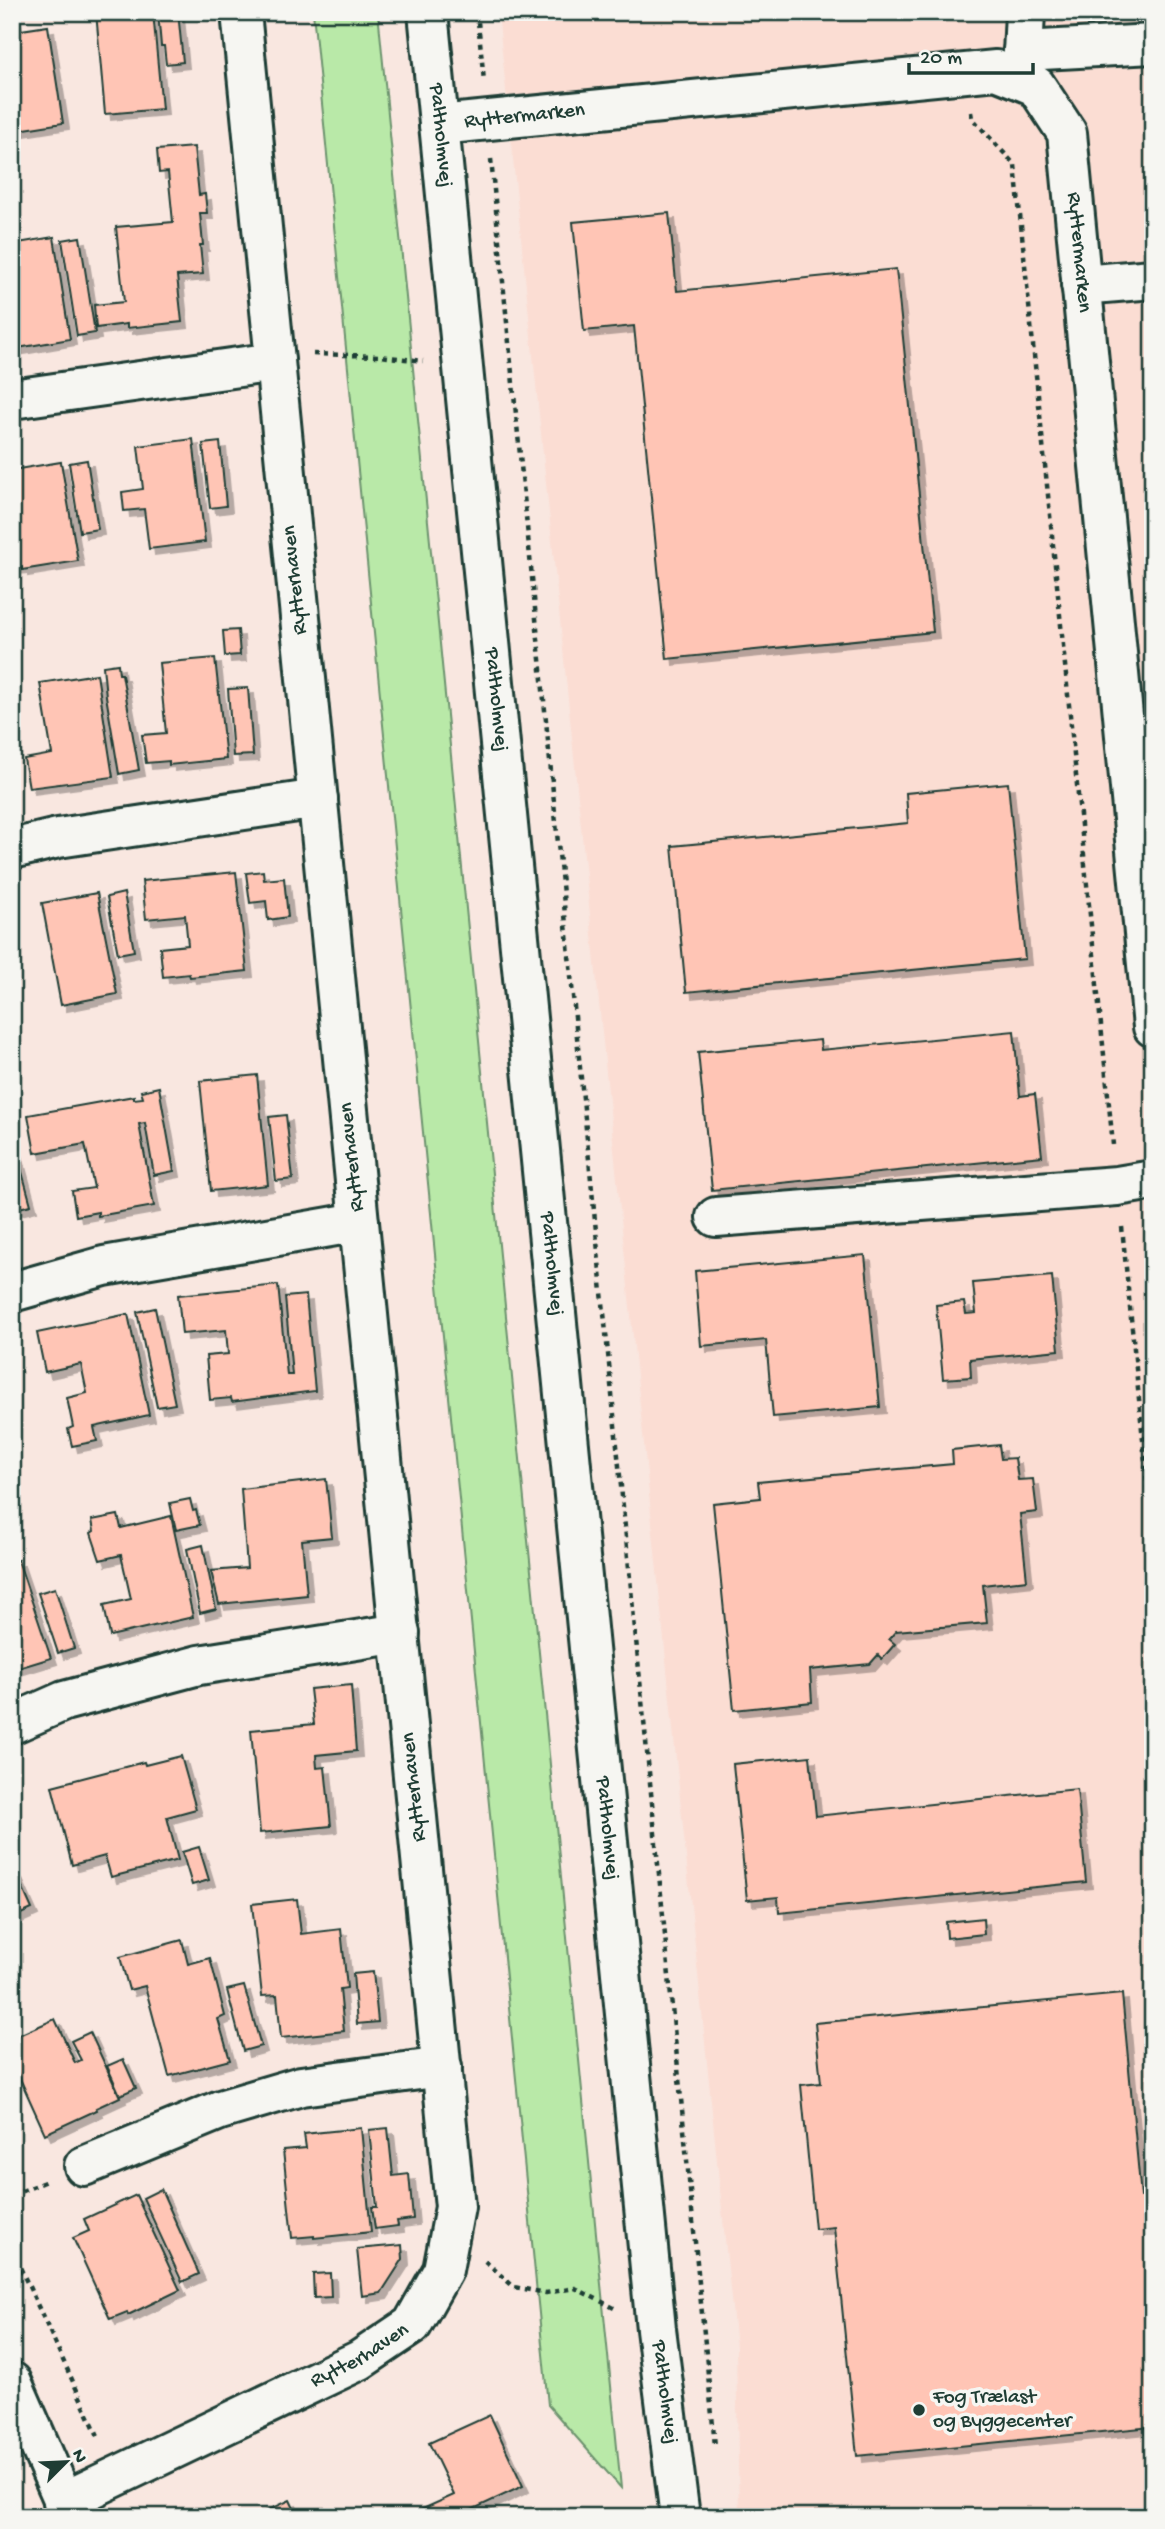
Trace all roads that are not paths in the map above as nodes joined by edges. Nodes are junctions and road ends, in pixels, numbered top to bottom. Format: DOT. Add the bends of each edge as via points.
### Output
graph roads {
  1 [pos="241,12"];
  2 [pos="428,12"];
  3 [pos="1026,12"];
  4 [pos="1153,44"];
  5 [pos="1022,66"];
  6 [pos="439,125"];
  7 [pos="1153,279"];
  8 [pos="1081,285"];
  9 [pos="275,357"];
  10 [pos="12,399"];
  11 [pos="318,799"];
  12 [pos="1143,822"];
  13 [pos="12,849"];
  14 [pos="1153,1027"];
  15 [pos="1135,1183"];
  16 [pos="716,1217"];
  17 [pos="359,1222"];
  18 [pos="12,1292"];
  19 [pos="400,1633"];
  20 [pos="12,1724"];
  21 [pos="442,2067"];
  22 [pos="84,2165"];
  23 [pos="12,2382"];
  24 [pos="67,2509"];
  25 [pos="680,2517"];
  1 -- 9 [label="street, Rytterhaven"];
  2 -- 6 [label="street, Paltholmvej"];
  3 -- 5 [label="street"];
  4 -- 5 [label="street"];
  5 -- 6 [label="street, Ryttermarken"];
  5 -- 8 [label="street, Ryttermarken" via="1067,133"];
  6 -- 25 [label="street, Paltholmvej" via="656,2329"];
  7 -- 8 [label="street"];
  8 -- 12 [label="street, Ryttermarken"];
  9 -- 10 [label="street"];
  9 -- 11 [label="street, Rytterhaven"];
  11 -- 13 [label="street"];
  11 -- 17 [label="street, Rytterhaven"];
  12 -- 14 [label="street, Ryttermarken"];
  15 -- 16 [label="street"];
  17 -- 18 [label="street, Rytterhaven" via="104,1266"];
  17 -- 19 [label="street, Rytterhaven"];
  19 -- 20 [label="street" via="199,1665 64,1701"];
  19 -- 21 [label="street, Rytterhaven"];
  21 -- 22 [label="street" via="301,2086 220,2110"];
  21 -- 24 [label="street, Rytterhaven" via="455,2207 443,2270 412,2325 360,2360 118,2477"];
  23 -- 24 [label="street"];
}
